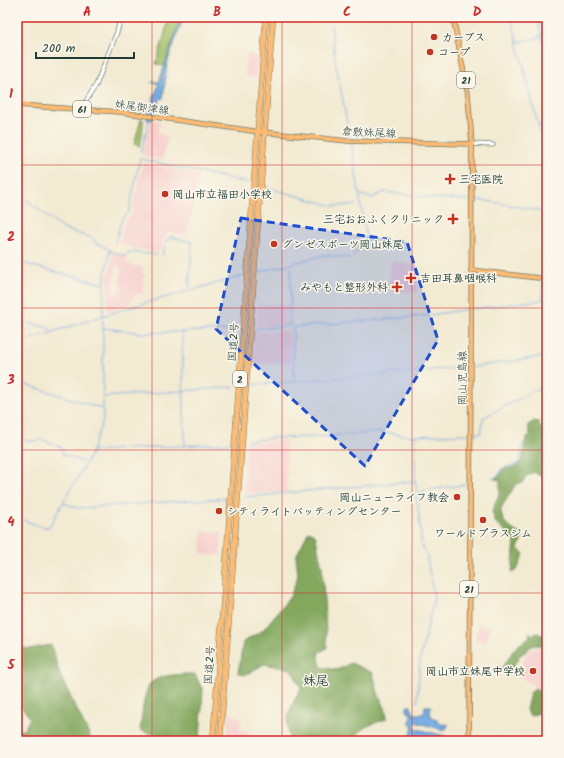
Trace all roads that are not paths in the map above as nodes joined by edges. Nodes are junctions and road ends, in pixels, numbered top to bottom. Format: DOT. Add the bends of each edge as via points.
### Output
graph roads {
  1 [pos="121,17"];
  2 [pos="266,17"];
  3 [pos="273,17"];
  4 [pos="453,17"];
  5 [pos="17,105"];
  6 [pos="81,109"];
  7 [pos="258,132"];
  8 [pos="265,132"];
  9 [pos="472,144"];
  10 [pos="493,145"];
  11 [pos="471,270"];
  12 [pos="547,279"];
  13 [pos="213,741"];
  14 [pos="220,741"];
  15 [pos="469,741"];
  1 -- 6 [label="street" via="96,85"];
  2 -- 7 [label="highway, 国道2号 / 2"];
  3 -- 8 [label="highway, 国道2号 / 2"];
  4 -- 9 [label="main road, 岡山児島線 / 21" via="468,94"];
  5 -- 6 [label="main road, 妹尾御津線 / 61"];
  6 -- 7 [label="main road, 妹尾御津線 / 61"];
  7 -- 8 [label="main road, 妹尾御津線 / 61"];
  7 -- 13 [label="highway, 国道2号 / 2"];
  8 -- 9 [label="main road, 倉敷妹尾線" via="350,141"];
  8 -- 14 [label="highway, 国道2号 / 2"];
  9 -- 10 [label="street"];
  9 -- 11 [label="main road, 岡山児島線 / 21"];
  11 -- 12 [label="main road"];
  11 -- 15 [label="main road, 岡山児島線 / 21"];
}
